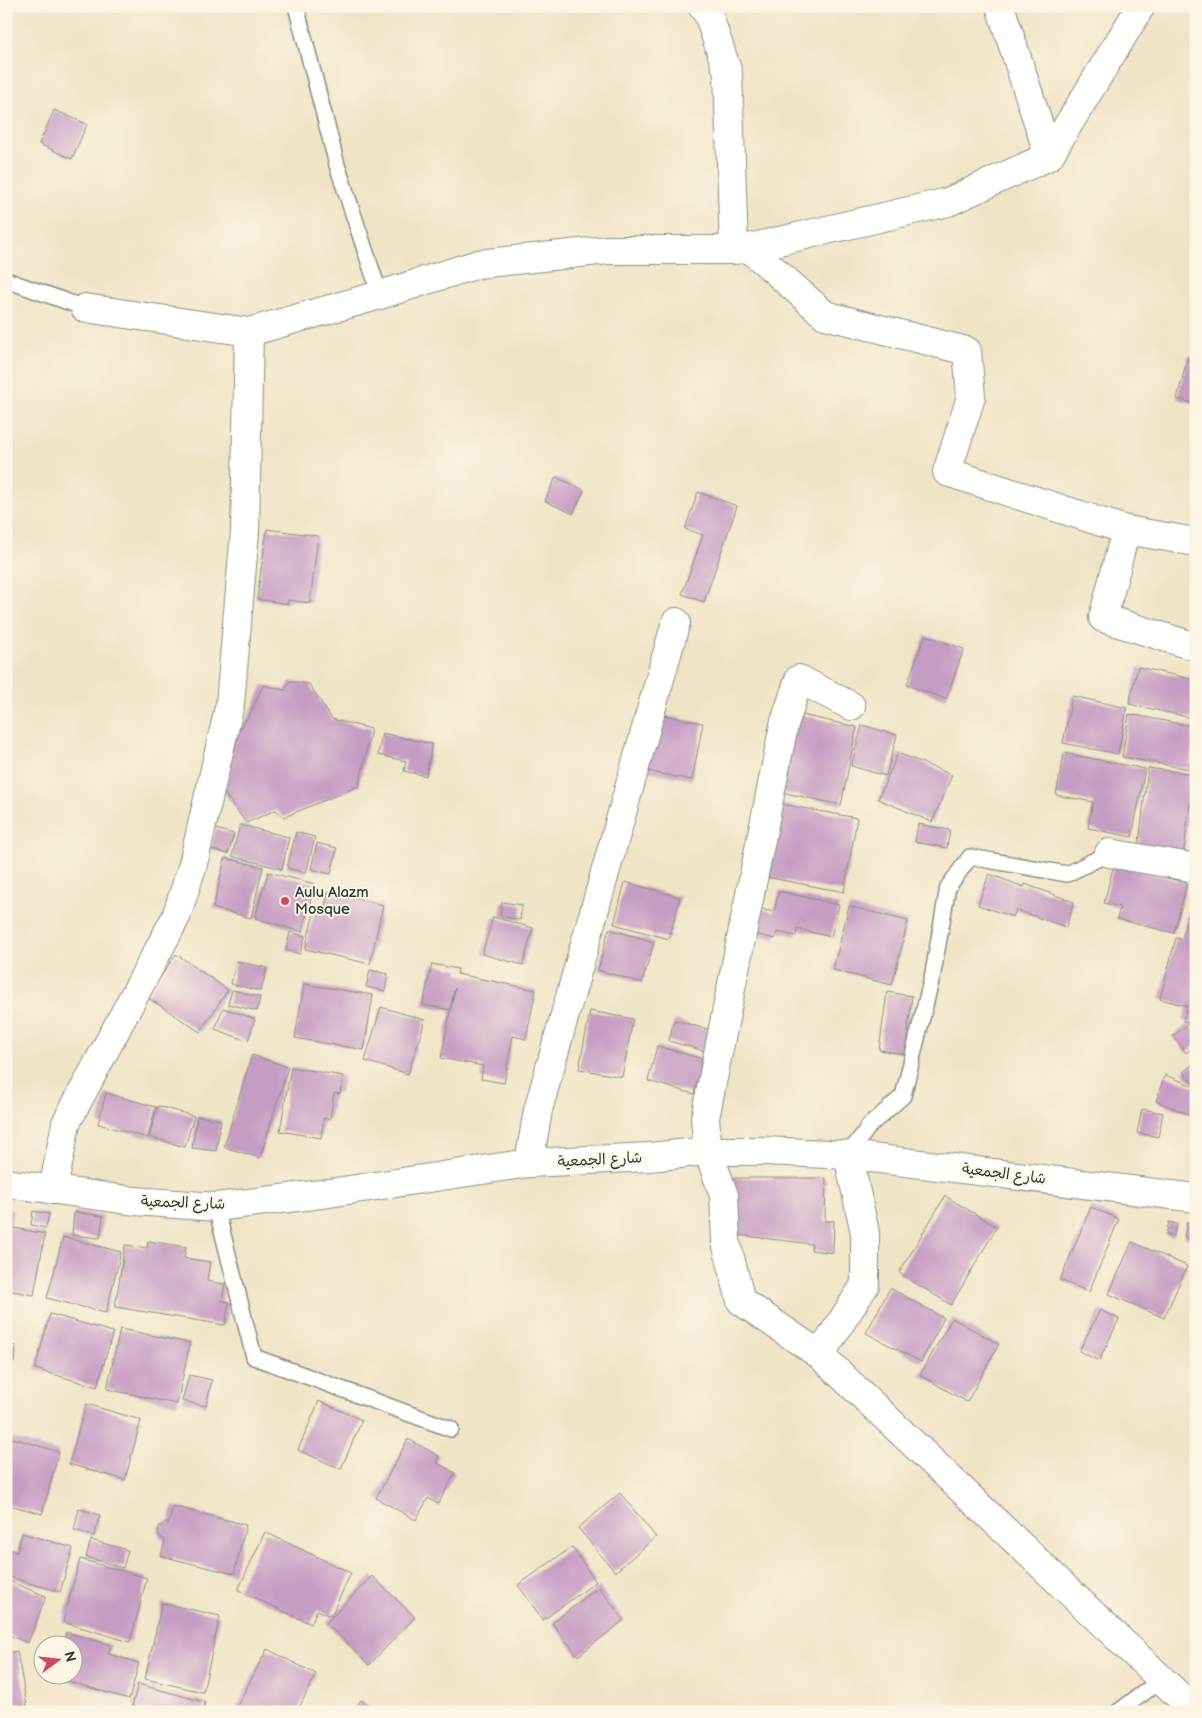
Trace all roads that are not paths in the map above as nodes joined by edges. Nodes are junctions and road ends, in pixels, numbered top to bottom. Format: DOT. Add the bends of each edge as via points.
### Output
graph roads {
  1 [pos="296,6"];
  2 [pos="702,6"];
  3 [pos="1000,6"];
  4 [pos="1141,6"];
  5 [pos="1048,156"];
  6 [pos="742,249"];
  7 [pos="6,280"];
  8 [pos="380,295"];
  9 [pos="85,308"];
  10 [pos="250,332"];
  11 [pos="1126,530"];
  12 [pos="1196,542"];
  13 [pos="676,622"];
  14 [pos="1196,647"];
  15 [pos="851,706"];
  16 [pos="1109,853"];
  17 [pos="1196,868"];
  18 [pos="708,1151"];
  19 [pos="848,1154"];
  20 [pos="529,1163"];
  21 [pos="6,1183"];
  22 [pos="53,1190"];
  23 [pos="1196,1198"];
  24 [pos="216,1207"];
  25 [pos="820,1355"];
  26 [pos="451,1428"];
  27 [pos="1162,1679"];
  28 [pos="1118,1712"];
  29 [pos="1196,1712"];
  1 -- 8 [label="lane" via="337,165"];
  2 -- 6 [label="street" via="709,16 728,73"];
  3 -- 5 [label="street"];
  4 -- 5 [label="street"];
  5 -- 6 [label="street" via="948,202"];
  6 -- 8 [label="street" via="608,250 478,264"];
  6 -- 11 [label="street" via="825,315 967,351 972,397 947,472"];
  7 -- 9 [label="lane"];
  8 -- 10 [label="street"];
  9 -- 10 [label="street"];
  10 -- 22 [label="street" via="245,531 230,704 222,742 193,864 176,917 66,1123"];
  11 -- 12 [label="street"];
  11 -- 14 [label="street" via="1103,618"];
  13 -- 20 [label="street" via="538,1110"];
  15 -- 18 [label="street" via="799,679 784,725 705,1118"];
  16 -- 17 [label="street"];
  16 -- 19 [label="lane" via="1066,874 970,857 948,887 933,973 903,1096 870,1125"];
  18 -- 19 [label="street, شارع الجمعية"];
  18 -- 20 [label="street, شارع الجمعية" via="649,1158"];
  18 -- 25 [label="street" via="724,1195 726,1242 741,1301"];
  19 -- 23 [label="street, شارع الجمعية"];
  19 -- 25 [label="street" via="865,1233 865,1284"];
  20 -- 24 [label="street, شارع الجمعية"];
  21 -- 22 [label="street, شارع الجمعية"];
  22 -- 24 [label="street, شارع الجمعية"];
  24 -- 26 [label="lane" via="254,1357"];
  25 -- 27 [label="street"];
  27 -- 28 [label="lane"];
  27 -- 29 [label="street"];
}
